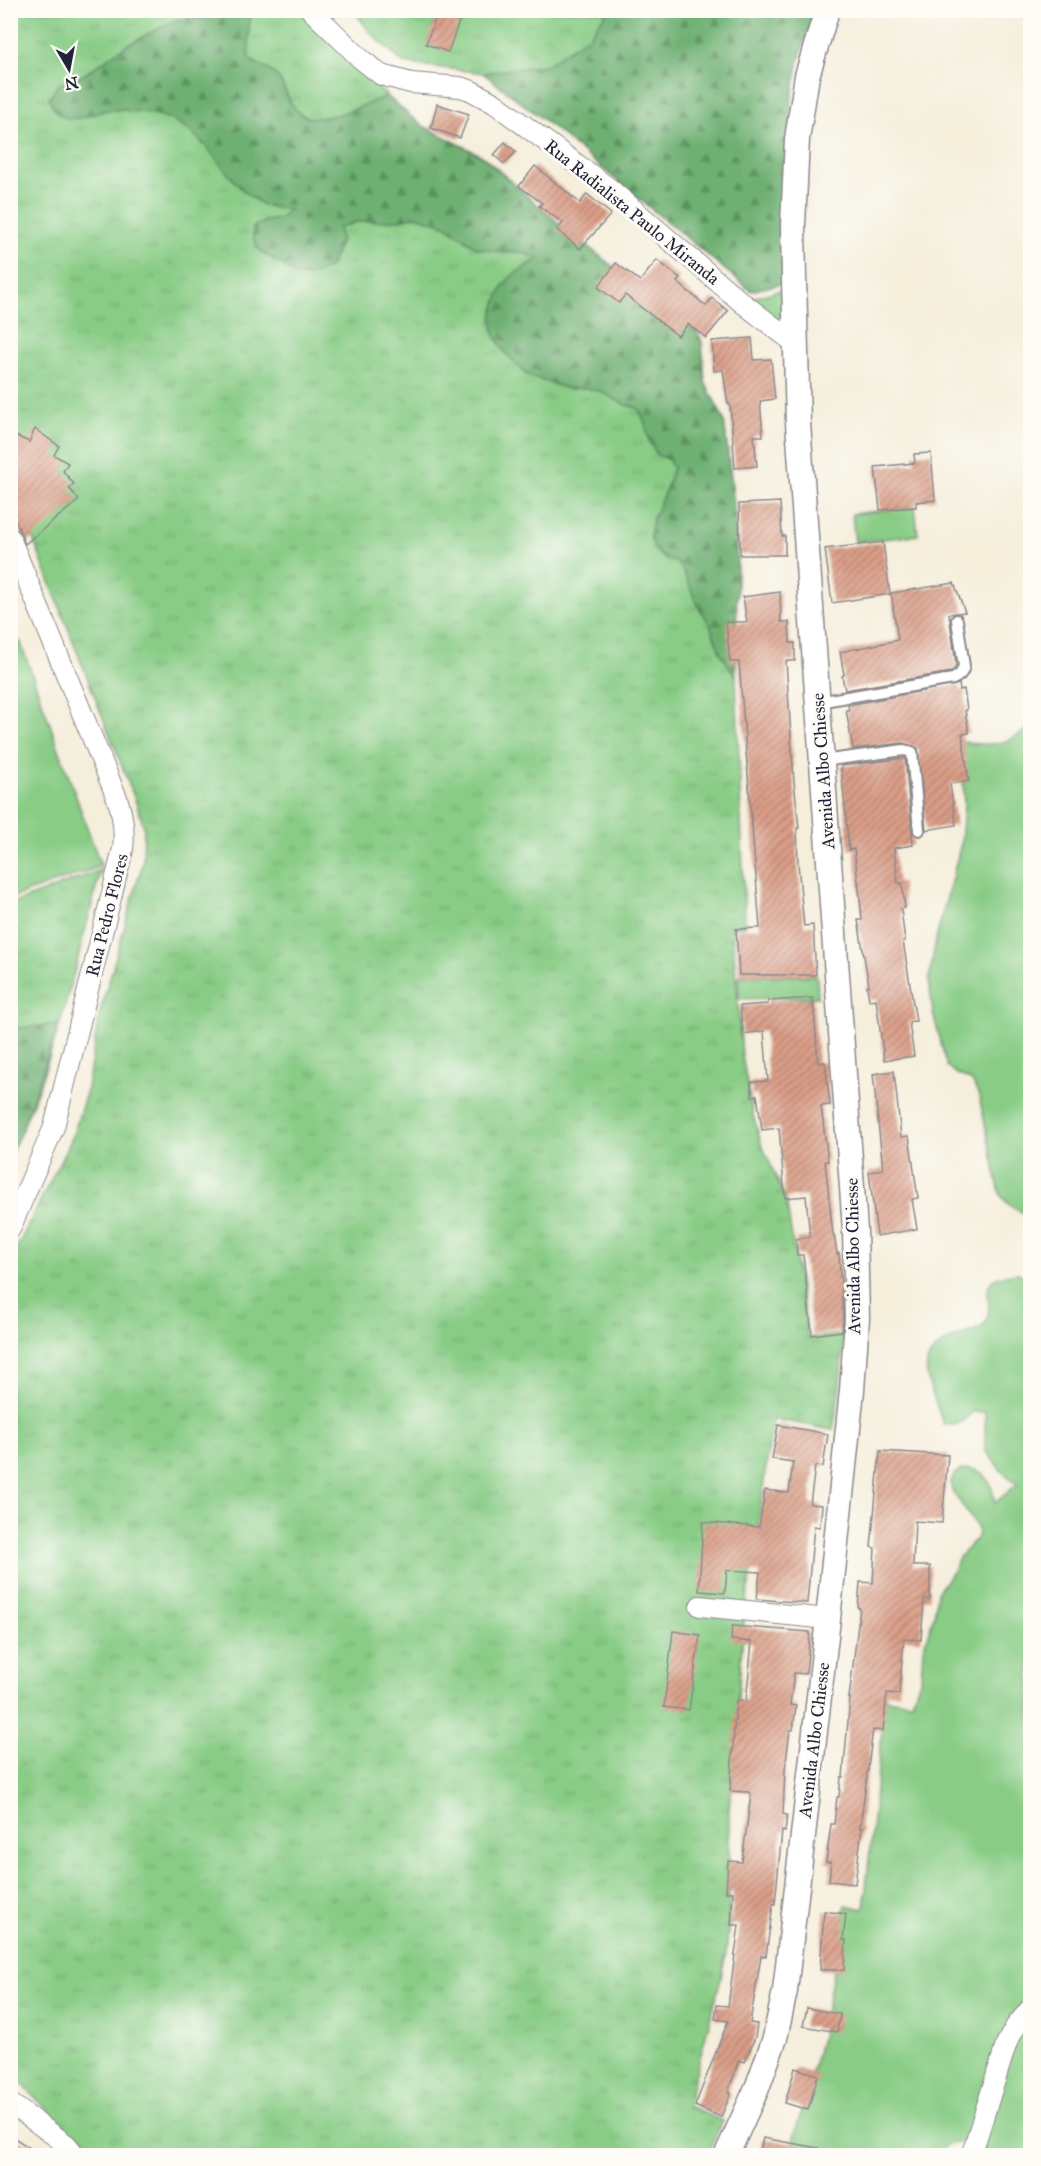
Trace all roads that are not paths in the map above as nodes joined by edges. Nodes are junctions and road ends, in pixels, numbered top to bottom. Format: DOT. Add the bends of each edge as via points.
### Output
graph roads {
  1 [pos="310,10"];
  2 [pos="827,10"];
  3 [pos="796,344"];
  4 [pos="13,552"];
  5 [pos="957,620"];
  6 [pos="818,702"];
  7 [pos="822,761"];
  8 [pos="919,830"];
  9 [pos="10,1229"];
  10 [pos="700,1606"];
  11 [pos="828,1619"];
  12 [pos="1030,2009"];
  13 [pos="10,2103"];
  14 [pos="76,2156"];
  15 [pos="726,2156"];
  16 [pos="970,2156"];
  1 -- 3 [label="street, Rua Radialista Paulo Miranda" via="381,75 411,83 460,87 494,103 609,188"];
  2 -- 3 [label="street, Avenida Albo Chiesse" via="802,103 795,161"];
  3 -- 6 [label="street, Avenida Albo Chiesse"];
  4 -- 9 [label="street, Rua Pedro Flores" via="117,798 124,836 54,1127"];
  5 -- 6 [label="lane" via="964,666 963,673 953,679"];
  6 -- 7 [label="street, Avenida Albo Chiesse"];
  7 -- 8 [label="lane" via="912,752"];
  7 -- 11 [label="street, Avenida Albo Chiesse" via="855,1230 857,1318"];
  10 -- 11 [label="street"];
  11 -- 15 [label="street, Avenida Albo Chiesse" via="785,1991 775,2038"];
  12 -- 16 [label="street" via="1008,2042"];
  13 -- 14 [label="street"];
}
